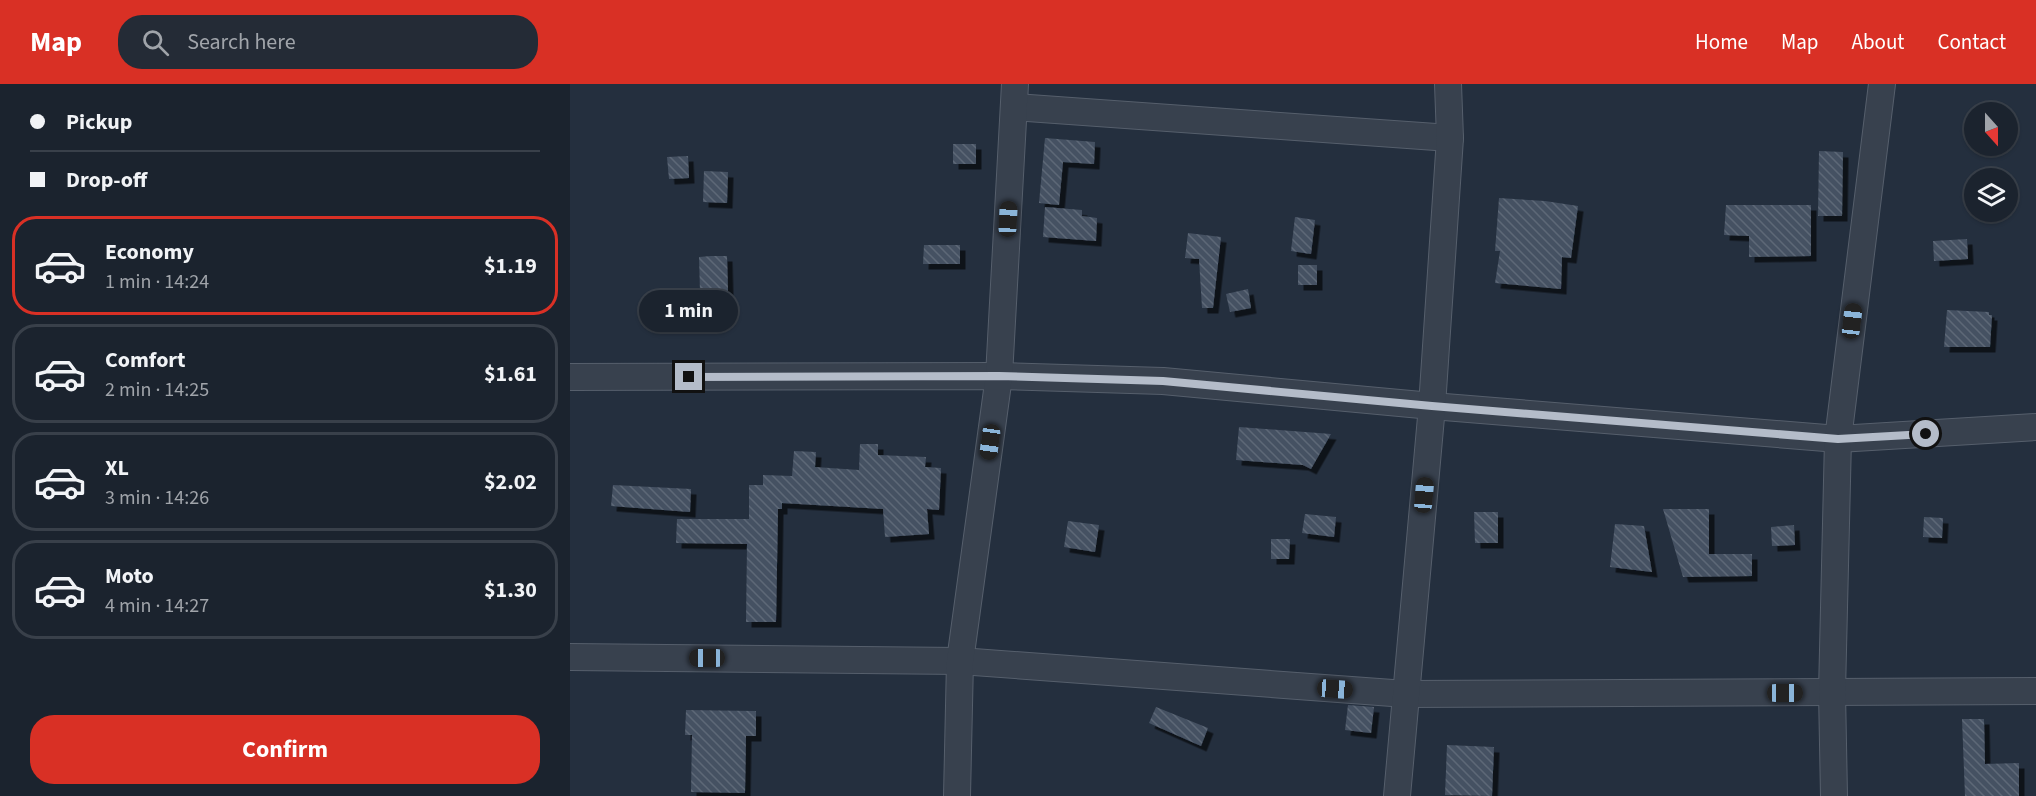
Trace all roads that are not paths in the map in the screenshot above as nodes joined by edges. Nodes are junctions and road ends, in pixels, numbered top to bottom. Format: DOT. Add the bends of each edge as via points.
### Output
graph roads {
  1 [pos="1448,84"];
  2 [pos="1882,84"];
  3 [pos="1015,96"];
  4 [pos="1450,138"];
  5 [pos="999,376"];
  6 [pos="570,377"];
  7 [pos="1432,406"];
  8 [pos="2036,427"];
  9 [pos="1838,439"];
  10 [pos="570,657"];
  11 [pos="960,661"];
  12 [pos="2036,691"];
  13 [pos="1832,693"];
  14 [pos="1406,694"];
  15 [pos="957,796"];
  16 [pos="1397,796"];
  17 [pos="1834,796"];
  1 -- 4 [label="street"];
  2 -- 9 [label="street"];
  3 -- 4 [label="street"];
  3 -- 5 [label="street"];
  4 -- 7 [label="street"];
  5 -- 6 [label="street"];
  5 -- 7 [label="street" via="1163,381"];
  5 -- 11 [label="street"];
  7 -- 9 [label="street"];
  7 -- 14 [label="street"];
  8 -- 9 [label="street"];
  9 -- 13 [label="street"];
  10 -- 11 [label="street"];
  11 -- 14 [label="street"];
  11 -- 15 [label="street"];
  12 -- 13 [label="street"];
  13 -- 14 [label="street"];
  13 -- 17 [label="street"];
  14 -- 16 [label="street"];
}
